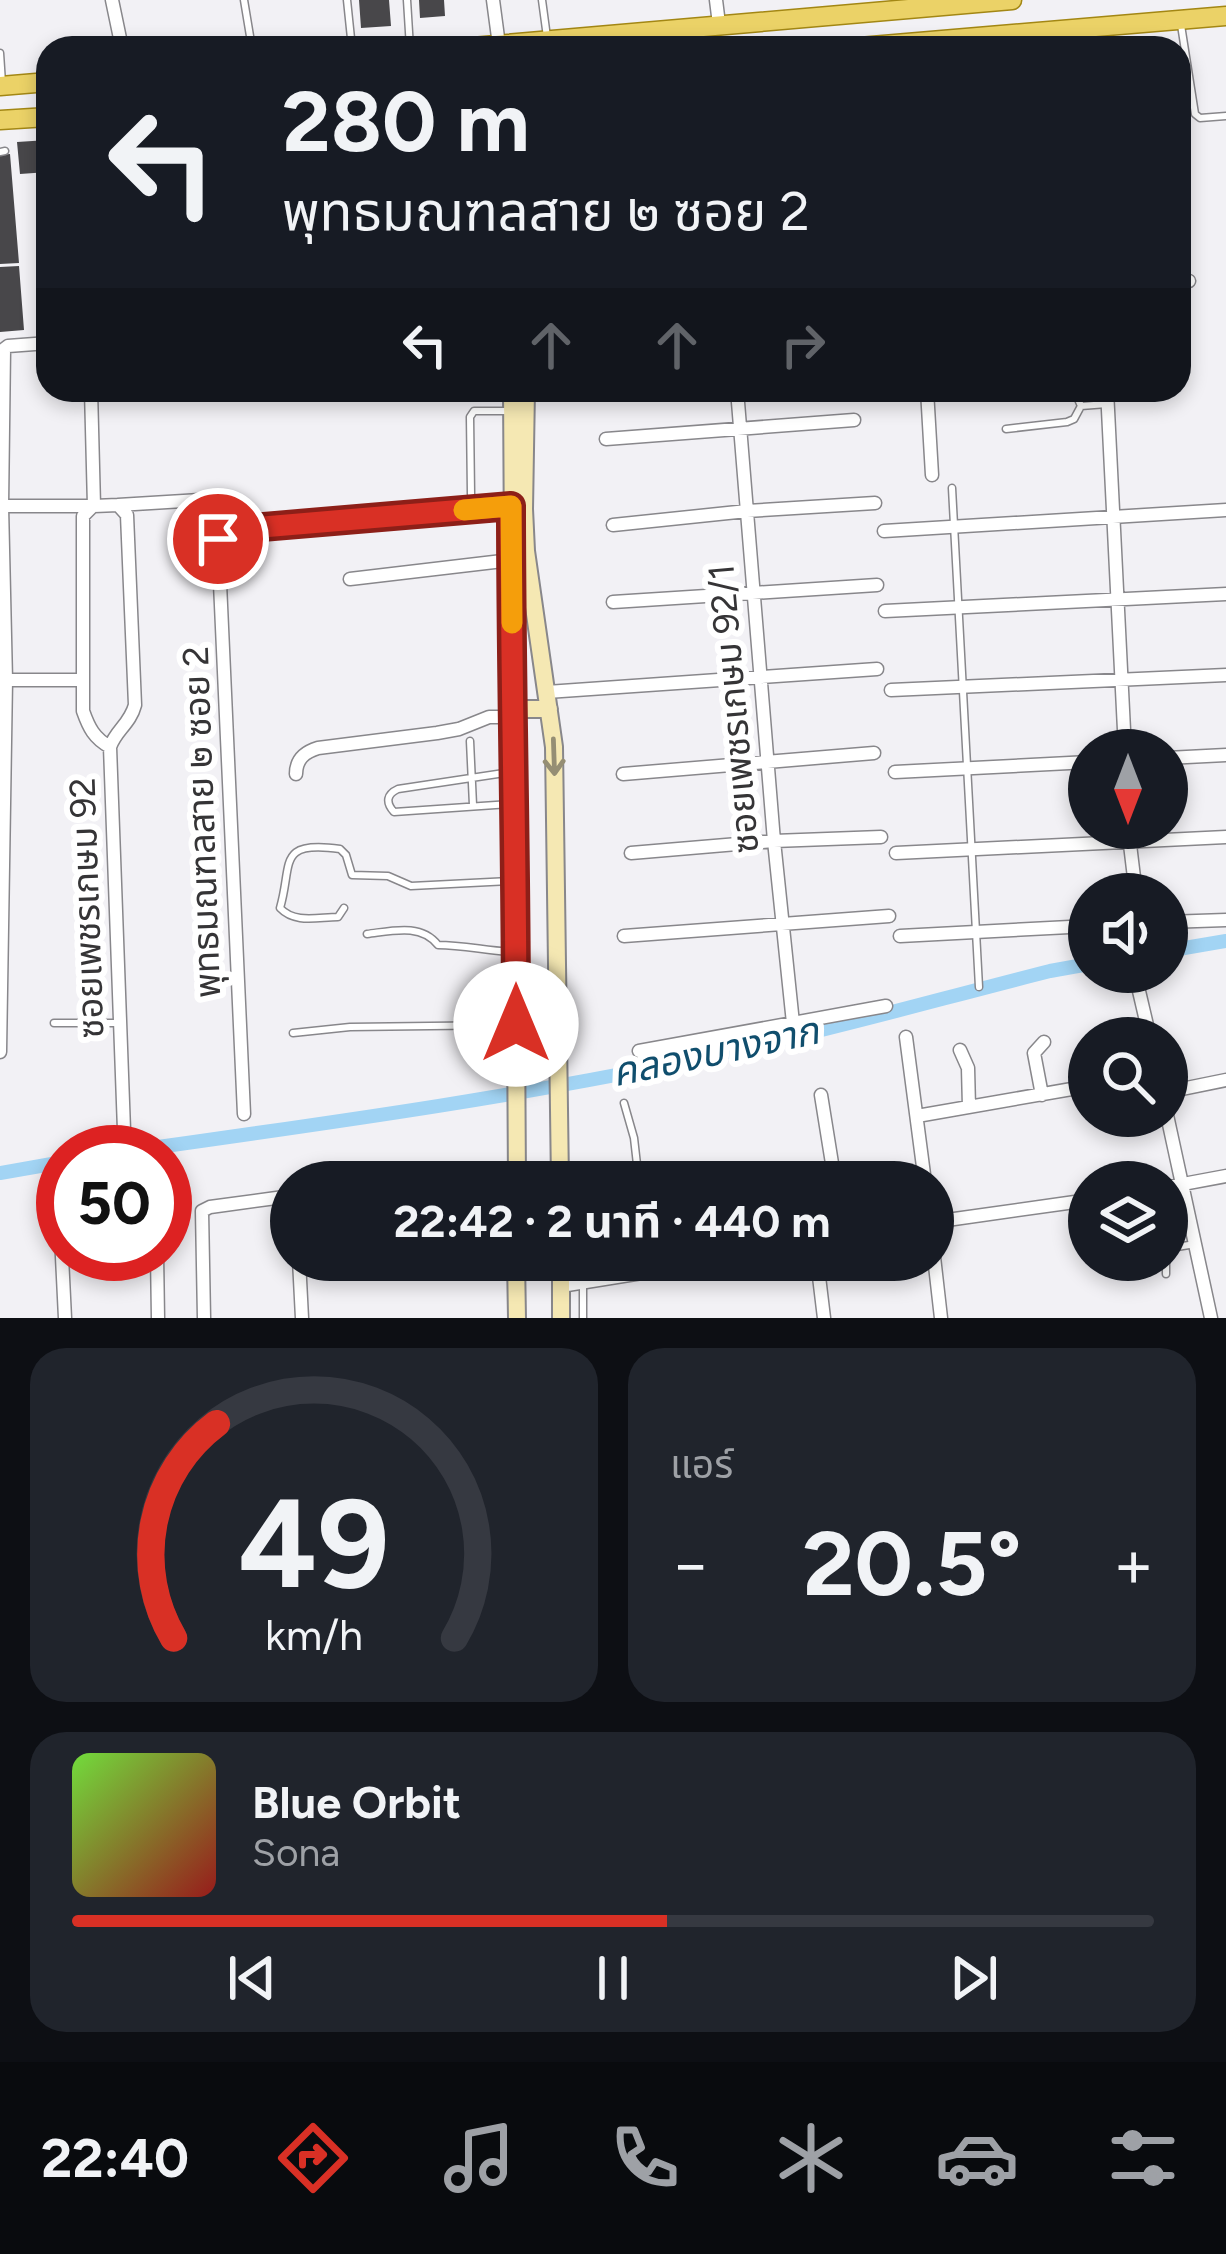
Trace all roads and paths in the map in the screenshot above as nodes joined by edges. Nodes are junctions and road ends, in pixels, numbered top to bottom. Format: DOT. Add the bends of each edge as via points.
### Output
graph roads {
  1 [pos="112,0"];
  2 [pos="244,0"];
  3 [pos="347,0"];
  4 [pos="406,0"];
  5 [pos="493,0"];
  6 [pos="542,0"];
  7 [pos="716,0"];
  8 [pos="1012,0"];
  9 [pos="965,2"];
  10 [pos="855,6"];
  11 [pos="888,10"];
  12 [pos="1226,16"];
  13 [pos="1180,20"];
  14 [pos="719,25"];
  15 [pos="120,36"];
  16 [pos="250,36"];
  17 [pos="351,36"];
  18 [pos="409,36"];
  19 [pos="498,36"];
  20 [pos="540,36"];
  21 [pos="610,36"];
  22 [pos="892,36"];
  23 [pos="1089,36"];
  24 [pos="1183,36"];
  25 [pos="0,53"];
  26 [pos="36,83"];
  27 [pos="1,86"];
  28 [pos="1191,89"];
  29 [pos="1226,116"];
  30 [pos="36,118"];
  31 [pos="0,120"];
  32 [pos="36,344"];
  33 [pos="92,402"];
  34 [pos="513,402"];
  35 [pos="526,402"];
  36 [pos="738,402"];
  37 [pos="928,402"];
  38 [pos="1079,402"];
  39 [pos="1093,402"];
  40 [pos="1107,402"];
  41 [pos="1081,406"];
  42 [pos="513,411"];
  43 [pos="854,420"];
  44 [pos="740,428"];
  45 [pos="1006,429"];
  46 [pos="606,439"];
  47 [pos="932,475"];
  48 [pos="952,488"];
  49 [pos="471,494"];
  50 [pos="200,500"];
  51 [pos="875,503"];
  52 [pos="118,505"];
  53 [pos="2,506"];
  54 [pos="94,506"];
  55 [pos="511,506"];
  56 [pos="1226,510"];
  57 [pos="747,511"];
  58 [pos="1112,518"];
  59 [pos="613,525"];
  60 [pos="953,528"];
  61 [pos="884,531"];
  62 [pos="511,560"];
  63 [pos="350,579"];
  64 [pos="877,585"];
  65 [pos="753,593"];
  66 [pos="1226,593"];
  67 [pos="1117,599"];
  68 [pos="613,602"];
  69 [pos="958,607"];
  70 [pos="885,610"];
  71 [pos="877,669"];
  72 [pos="1226,675"];
  73 [pos="760,676"];
  74 [pos="1122,678"];
  75 [pos="6,680"];
  76 [pos="82,680"];
  77 [pos="962,687"];
  78 [pos="891,690"];
  79 [pos="548,700"];
  80 [pos="513,713"];
  81 [pos="1124,729"];
  82 [pos="470,741"];
  83 [pos="110,747"];
  84 [pos="874,753"];
  85 [pos="1226,755"];
  86 [pos="1188,757"];
  87 [pos="768,761"];
  88 [pos="1068,763"];
  89 [pos="967,768"];
  90 [pos="515,771"];
  91 [pos="895,772"];
  92 [pos="296,774"];
  93 [pos="622,774"];
  94 [pos="472,776"];
  95 [pos="516,804"];
  96 [pos="473,805"];
  97 [pos="1188,836"];
  98 [pos="881,837"];
  99 [pos="1226,837"];
  100 [pos="1068,840"];
  101 [pos="774,841"];
  102 [pos="971,850"];
  103 [pos="631,853"];
  104 [pos="896,853"];
  105 [pos="516,880"];
  106 [pos="344,908"];
  107 [pos="889,916"];
  108 [pos="1226,920"];
  109 [pos="1188,921"];
  110 [pos="784,922"];
  111 [pos="1068,927"];
  112 [pos="976,932"];
  113 [pos="367,934"];
  114 [pos="624,936"];
  115 [pos="900,936"];
  116 [pos="516,952"];
  117 [pos="979,987"];
  118 [pos="886,1006"];
  119 [pos="54,1023"];
  120 [pos="121,1023"];
  121 [pos="793,1023"];
  122 [pos="516,1029"];
  123 [pos="293,1033"];
  124 [pos="906,1037"];
  125 [pos="1044,1042"];
  126 [pos="960,1050"];
  127 [pos="639,1051"];
  128 [pos="0,1052"];
  129 [pos="1226,1080"];
  130 [pos="1188,1088"];
  131 [pos="1068,1090"];
  132 [pos="821,1095"];
  133 [pos="1042,1095"];
  134 [pos="624,1103"];
  135 [pos="969,1107"];
  136 [pos="244,1114"];
  137 [pos="916,1116"];
  138 [pos="124,1125"];
  139 [pos="518,1161"];
  140 [pos="560,1161"];
  141 [pos="637,1161"];
  142 [pos="832,1161"];
  143 [pos="922,1161"];
  144 [pos="1226,1176"];
  145 [pos="1188,1183"];
  146 [pos="270,1199"];
  147 [pos="1068,1203"];
  148 [pos="954,1219"];
  149 [pos="1188,1225"];
  150 [pos="1195,1244"];
  151 [pos="1188,1245"];
  152 [pos="63,1281"];
  153 [pos="157,1281"];
  154 [pos="300,1281"];
  155 [pos="516,1281"];
  156 [pos="561,1281"];
  157 [pos="589,1281"];
  158 [pos="820,1281"];
  159 [pos="937,1281"];
  160 [pos="583,1282"];
  161 [pos="561,1286"];
  162 [pos="64,1318"];
  163 [pos="158,1318"];
  164 [pos="204,1318"];
  165 [pos="302,1318"];
  166 [pos="517,1318"];
  167 [pos="561,1318"];
  168 [pos="583,1318"];
  169 [pos="824,1318"];
  170 [pos="941,1318"];
  171 [pos="1211,1318"];
  1 -- 15 [label="street"];
  2 -- 16 [label="lane"];
  3 -- 17 [label="lane"];
  4 -- 18 [label="lane"];
  5 -- 19 [label="street"];
  6 -- 20 [label="lane"];
  7 -- 14 [label="street"];
  8 -- 9 [label="main road"];
  9 -- 11 [label="main road"];
  10 -- 11 [label="main road"];
  10 -- 14 [label="main road"];
  11 -- 22 [label="main road"];
  12 -- 13 [label="main road"];
  13 -- 23 [label="main road"];
  13 -- 24 [label="lane"];
  14 -- 21 [label="main road"];
  25 -- 27 [label="lane"];
  26 -- 27 [label="main road"];
  28 -- 29 [label="lane" via="1195,114"];
  30 -- 31 [label="main road"];
  32 -- 53 [label="street" via="4,350"];
  33 -- 54 [label="street"];
  34 -- 42 [label="main road"];
  35 -- 79 [label="main road" via="526,550"];
  36 -- 44 [label="street, ซอยเพชรเกษม 92/1"];
  37 -- 47 [label="street"];
  38 -- 41 [label="lane"];
  39 -- 41 [label="lane"];
  40 -- 58 [label="street"];
  41 -- 45 [label="lane" via="1067,422"];
  42 -- 49 [label="lane" via="470,417"];
  42 -- 55 [label="main road"];
  43 -- 44 [label="street"];
  44 -- 46 [label="street"];
  44 -- 57 [label="street, ซอยเพชรเกษม 92/1"];
  48 -- 60 [label="lane"];
  50 -- 52 [label="street"];
  51 -- 57 [label="street"];
  52 -- 54 [label="street"];
  52 -- 83 [label="street, ซอยเพชรเกษม 92" via="129,525 135,705"];
  53 -- 54 [label="street"];
  53 -- 75 [label="street"];
  54 -- 76 [label="street" via="83,516"];
  55 -- 62 [label="main road"];
  55 -- 136 [label="street, พุทธมณฑลสาย ๒ ซอย 2" via="220,532"];
  56 -- 58 [label="street"];
  57 -- 59 [label="street"];
  57 -- 65 [label="street, ซอยเพชรเกษม 92/1"];
  58 -- 60 [label="street"];
  58 -- 67 [label="street"];
  60 -- 61 [label="street"];
  60 -- 69 [label="lane"];
  62 -- 63 [label="street"];
  62 -- 80 [label="main road"];
  64 -- 65 [label="street"];
  65 -- 68 [label="street"];
  65 -- 73 [label="street, ซอยเพชรเกษม 92/1"];
  66 -- 67 [label="street"];
  67 -- 69 [label="street"];
  67 -- 74 [label="street"];
  69 -- 70 [label="street"];
  69 -- 77 [label="lane"];
  71 -- 73 [label="street"];
  72 -- 74 [label="street"];
  73 -- 79 [label="street"];
  73 -- 87 [label="street, ซอยเพชรเกษม 92/1"];
  74 -- 77 [label="street"];
  74 -- 81 [label="street"];
  75 -- 76 [label="street"];
  75 -- 128 [label="street"];
  76 -- 83 [label="street" via="89,729"];
  77 -- 78 [label="street"];
  77 -- 89 [label="lane"];
  79 -- 80 [label="main road"];
  79 -- 140 [label="main road, one-way"];
  80 -- 90 [label="main road"];
  80 -- 92 [label="street" via="459,730 318,748 299,759"];
  82 -- 94 [label="lane"];
  83 -- 120 [label="street, ซอยเพชรเกษม 92"];
  84 -- 87 [label="street"];
  85 -- 86 [label="street"];
  87 -- 93 [label="street"];
  87 -- 101 [label="street, ซอยเพชรเกษม 92/1"];
  88 -- 89 [label="street"];
  89 -- 91 [label="street"];
  89 -- 102 [label="lane"];
  90 -- 94 [label="lane"];
  90 -- 95 [label="main road"];
  94 -- 96 [label="lane"];
  94 -- 96 [label="lane" via="398,788 387,798 394,812"];
  95 -- 96 [label="lane"];
  95 -- 105 [label="main road"];
  97 -- 99 [label="street"];
  98 -- 101 [label="street"];
  100 -- 102 [label="street"];
  101 -- 103 [label="street"];
  101 -- 110 [label="street, ซอยเพชรเกษม 92/1"];
  102 -- 104 [label="street"];
  102 -- 112 [label="lane"];
  105 -- 106 [label="lane" via="411,886 352,875 340,849 290,857 283,913 338,917"];
  105 -- 116 [label="main road"];
  107 -- 110 [label="street"];
  108 -- 109 [label="street"];
  110 -- 114 [label="street"];
  110 -- 121 [label="street, ซอยเพชรเกษม 92/1"];
  111 -- 112 [label="street"];
  112 -- 115 [label="street"];
  112 -- 117 [label="lane"];
  113 -- 116 [label="lane" via="420,930 438,945"];
  116 -- 122 [label="main road"];
  118 -- 121 [label="street"];
  119 -- 120 [label="lane"];
  120 -- 138 [label="street, ซอยเพชรเกษม 92"];
  121 -- 127 [label="street"];
  122 -- 123 [label="lane"];
  122 -- 139 [label="main road"];
  124 -- 137 [label="street"];
  125 -- 133 [label="street" via="1034,1053"];
  126 -- 135 [label="street"];
  129 -- 130 [label="street"];
  131 -- 133 [label="street"];
  132 -- 142 [label="street"];
  133 -- 135 [label="street"];
  134 -- 141 [label="lane"];
  135 -- 137 [label="street"];
  137 -- 143 [label="street"];
  144 -- 145 [label="street"];
  146 -- 164 [label="street" via="202,1210"];
  147 -- 148 [label="street"];
  149 -- 150 [label="street"];
  150 -- 151 [label="lane"];
  150 -- 171 [label="street"];
  152 -- 162 [label="street"];
  153 -- 163 [label="street"];
  154 -- 165 [label="street"];
  155 -- 166 [label="main road"];
  156 -- 161 [label="main road"];
  157 -- 160 [label="street"];
  158 -- 169 [label="street"];
  159 -- 170 [label="street"];
  160 -- 161 [label="street"];
  160 -- 168 [label="lane"];
  161 -- 167 [label="main road"];
}
